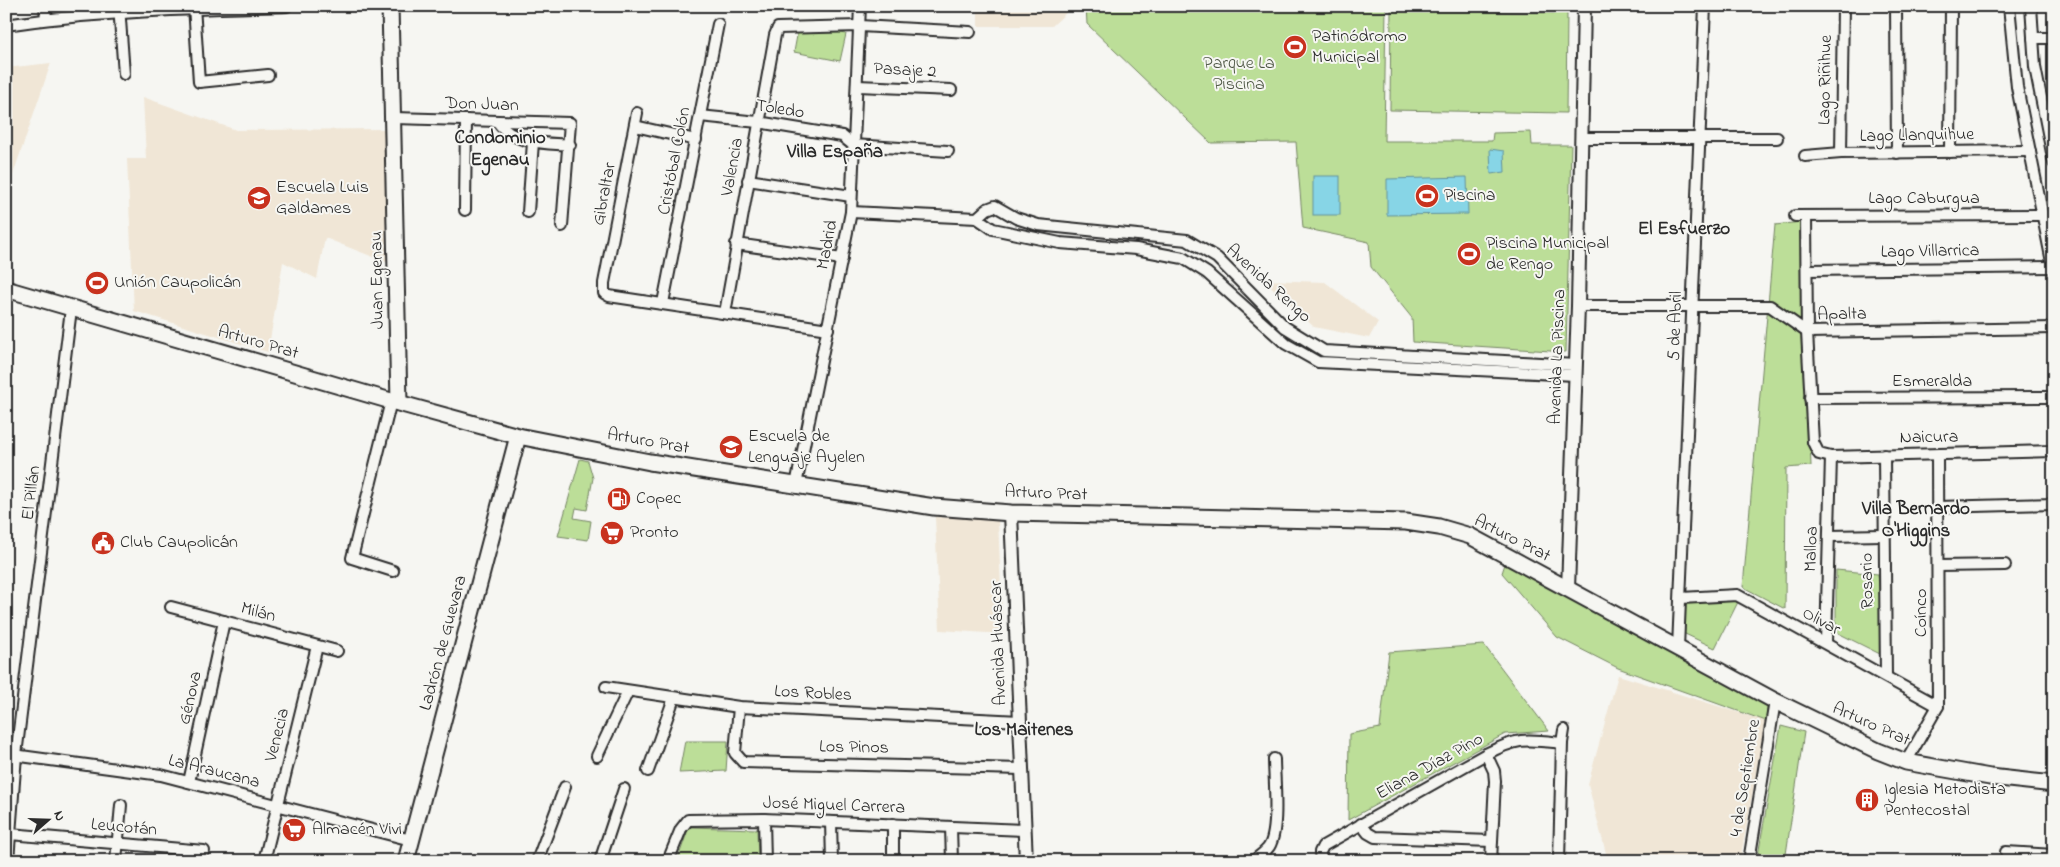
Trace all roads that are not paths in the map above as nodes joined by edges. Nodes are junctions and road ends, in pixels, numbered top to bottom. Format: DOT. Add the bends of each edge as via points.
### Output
graph roads {
  1 [pos="45,6"];
  2 [pos="266,6"];
  3 [pos="287,6"];
  4 [pos="390,6"];
  5 [pos="860,6"];
  6 [pos="1584,6"];
  7 [pos="1705,6"];
  8 [pos="1843,6"];
  9 [pos="1896,6"];
  10 [pos="1951,6"];
  11 [pos="2009,6"];
  12 [pos="2031,6"];
  13 [pos="194,8"];
  14 [pos="119,10"];
  15 [pos="46,19"];
  16 [pos="718,24"];
  17 [pos="6,25"];
  18 [pos="860,26"];
  19 [pos="970,32"];
  20 [pos="2033,38"];
  21 [pos="2054,38"];
  22 [pos="124,74"];
  23 [pos="268,75"];
  24 [pos="858,86"];
  25 [pos="951,90"];
  26 [pos="637,112"];
  27 [pos="700,116"];
  28 [pos="394,118"];
  29 [pos="466,120"];
  30 [pos="497,121"];
  31 [pos="758,122"];
  32 [pos="635,126"];
  33 [pos="1701,136"];
  34 [pos="1581,138"];
  35 [pos="1777,138"];
  36 [pos="696,140"];
  37 [pos="532,142"];
  38 [pos="570,145"];
  39 [pos="852,145"];
  40 [pos="948,151"];
  41 [pos="2030,151"];
  42 [pos="1950,152"];
  43 [pos="1897,153"];
  44 [pos="1841,154"];
  45 [pos="1806,156"];
  46 [pos="2054,163"];
  47 [pos="748,180"];
  48 [pos="851,196"];
  49 [pos="464,210"];
  50 [pos="528,212"];
  51 [pos="851,212"];
  52 [pos="2042,215"];
  53 [pos="977,218"];
  54 [pos="562,226"];
  55 [pos="736,244"];
  56 [pos="842,259"];
  57 [pos="1807,270"];
  58 [pos="2053,270"];
  59 [pos="6,289"];
  60 [pos="663,303"];
  61 [pos="1578,306"];
  62 [pos="1692,306"];
  63 [pos="71,309"];
  64 [pos="724,313"];
  65 [pos="2054,328"];
  66 [pos="828,329"];
  67 [pos="1807,332"];
  68 [pos="1575,370"];
  69 [pos="2054,397"];
  70 [pos="1810,398"];
  71 [pos="395,402"];
  72 [pos="518,436"];
  73 [pos="2054,451"];
  74 [pos="1884,455"];
  75 [pos="1937,455"];
  76 [pos="1831,457"];
  77 [pos="796,485"];
  78 [pos="2054,504"];
  79 [pos="1937,508"];
  80 [pos="1011,513"];
  81 [pos="1883,535"];
  82 [pos="1829,536"];
  83 [pos="2005,565"];
  84 [pos="1938,566"];
  85 [pos="393,571"];
  86 [pos="1568,589"];
  87 [pos="1680,598"];
  88 [pos="171,607"];
  89 [pos="224,621"];
  90 [pos="1826,643"];
  91 [pos="317,646"];
  92 [pos="1678,648"];
  93 [pos="337,651"];
  94 [pos="1886,676"];
  95 [pos="606,687"];
  96 [pos="628,691"];
  97 [pos="674,698"];
  98 [pos="1775,701"];
  99 [pos="1938,706"];
  100 [pos="739,707"];
  101 [pos="1020,722"];
  102 [pos="1564,730"];
  103 [pos="1562,743"];
  104 [pos="1486,754"];
  105 [pos="11,755"];
  106 [pos="598,756"];
  107 [pos="1274,759"];
  108 [pos="1906,762"];
  109 [pos="1022,769"];
  110 [pos="648,771"];
  111 [pos="189,782"];
  112 [pos="2054,784"];
  113 [pos="565,787"];
  114 [pos="624,789"];
  115 [pos="277,804"];
  116 [pos="121,805"];
  117 [pos="764,819"];
  118 [pos="831,822"];
  119 [pos="892,824"];
  120 [pos="1362,824"];
  121 [pos="951,827"];
  122 [pos="1024,830"];
  123 [pos="10,834"];
  124 [pos="411,840"];
  125 [pos="1492,841"];
  126 [pos="118,844"];
  127 [pos="204,851"];
  128 [pos="2006,852"];
  129 [pos="2054,855"];
  130 [pos="8,861"];
  131 [pos="116,861"];
  132 [pos="264,861"];
  133 [pos="406,861"];
  134 [pos="537,861"];
  135 [pos="600,861"];
  136 [pos="668,861"];
  137 [pos="765,861"];
  138 [pos="832,861"];
  139 [pos="893,861"];
  140 [pos="952,861"];
  141 [pos="1026,861"];
  142 [pos="1254,861"];
  143 [pos="1321,861"];
  144 [pos="1492,861"];
  145 [pos="1559,861"];
  146 [pos="1749,861"];
  1 -- 15 [label="street"];
  2 -- 3 [label="street"];
  2 -- 13 [label="street"];
  4 -- 28 [label="main road, Juan Egenau"];
  5 -- 18 [label="street, Madrid"];
  6 -- 34 [label="street, Avenida La Piscina"];
  7 -- 33 [label="street, 5 de Abril"];
  8 -- 44 [label="street, Lago Riñihue"];
  9 -- 43 [label="street"];
  10 -- 42 [label="street"];
  11 -- 41 [label="street" via="2013,60"];
  12 -- 20 [label="street"];
  13 -- 14 [label="street"];
  13 -- 23 [label="street" via="199,82"];
  14 -- 15 [label="street"];
  14 -- 22 [label="street"];
  15 -- 17 [label="street"];
  16 -- 27 [label="street, Cristóbal Colón"];
  18 -- 19 [label="street"];
  18 -- 24 [label="street, Madrid"];
  18 -- 31 [label="street, Valencia" via="778,28"];
  20 -- 21 [label="street"];
  20 -- 46 [label="street" via="2035,67"];
  24 -- 25 [label="street, Pasaje 2"];
  24 -- 39 [label="street, Madrid"];
  26 -- 32 [label="street, Gibraltar"];
  27 -- 31 [label="street, Toledo"];
  27 -- 36 [label="street, Cristóbal Colón"];
  28 -- 29 [label="street, Don Juan"];
  28 -- 71 [label="main road, Juan Egenau"];
  29 -- 30 [label="street, Don Juan"];
  29 -- 49 [label="street"];
  30 -- 37 [label="street" via="504,131"];
  30 -- 38 [label="street, Don Juan" via="570,123"];
  31 -- 39 [label="street, Toledo" via="842,136"];
  31 -- 47 [label="street, Valencia"];
  32 -- 36 [label="street"];
  32 -- 60 [label="street, Gibraltar" via="604,293"];
  33 -- 34 [label="street"];
  33 -- 35 [label="street"];
  33 -- 62 [label="street, 5 de Abril"];
  34 -- 61 [label="street, Avenida La Piscina"];
  36 -- 60 [label="street, Cristóbal Colón"];
  37 -- 38 [label="street"];
  37 -- 50 [label="street"];
  38 -- 54 [label="street"];
  39 -- 40 [label="street"];
  39 -- 48 [label="street, Madrid"];
  41 -- 42 [label="street, Lago Llanquihue"];
  41 -- 52 [label="street"];
  42 -- 43 [label="street, Lago Llanquihue"];
  43 -- 44 [label="street, Lago Llanquihue"];
  44 -- 45 [label="street, Lago Llanquihue"];
  47 -- 48 [label="street"];
  47 -- 55 [label="street, Valencia"];
  48 -- 51 [label="street, Madrid"];
  51 -- 53 [label="street, Avenida Rengo"];
  51 -- 56 [label="street, Madrid"];
  52 -- 57 [label="street, Lago Caburgua" via="1801,216"];
  52 -- 58 [label="street"];
  53 -- 68 [label="street, Avenida Rengo" via="994,229 1060,242 1136,248 1183,258 1207,273 1286,344 1318,362"];
  53 -- 68 [label="street, Avenida Rengo" via="987,208 995,206 1038,225 1187,240 1216,258 1285,327 1324,351"];
  55 -- 56 [label="street"];
  55 -- 64 [label="street, Valencia"];
  56 -- 66 [label="street, Madrid"];
  57 -- 58 [label="street, Lago Villarrica"];
  57 -- 67 [label="street, Lago Caburgua"];
  59 -- 63 [label="main road, Arturo Prat"];
  60 -- 64 [label="street"];
  61 -- 62 [label="street, Apalta"];
  61 -- 68 [label="street, Avenida La Piscina"];
  62 -- 67 [label="street, Apalta" via="1770,306"];
  62 -- 87 [label="street, 5 de Abril"];
  63 -- 71 [label="main road, Arturo Prat"];
  63 -- 105 [label="street, El Pillán"];
  64 -- 66 [label="street"];
  65 -- 67 [label="street, Apalta"];
  66 -- 77 [label="street, Madrid"];
  67 -- 70 [label="street"];
  68 -- 86 [label="street, Avenida La Piscina"];
  69 -- 70 [label="street, Esmeralda"];
  70 -- 76 [label="street" via="1812,442 1819,454"];
  71 -- 72 [label="main road, Arturo Prat"];
  71 -- 85 [label="street" via="352,558"];
  72 -- 77 [label="main road, Arturo Prat" via="650,462"];
  72 -- 124 [label="main road, Ladrón de Guevara"];
  73 -- 75 [label="street, Naicura"];
  74 -- 75 [label="street, Naicura"];
  74 -- 76 [label="street, Naicura"];
  74 -- 81 [label="street, Rosario"];
  75 -- 79 [label="street, Coínco"];
  76 -- 82 [label="street, Malloa"];
  77 -- 80 [label="main road, Arturo Prat" via="934,507"];
  78 -- 79 [label="street"];
  79 -- 84 [label="street, Coínco"];
  80 -- 86 [label="main road, Arturo Prat" via="1406,522 1470,536"];
  80 -- 101 [label="street, Avenida Huáscar"];
  81 -- 82 [label="street"];
  81 -- 94 [label="street, Rosario"];
  82 -- 90 [label="street, Malloa"];
  83 -- 84 [label="street"];
  84 -- 99 [label="street, Coínco"];
  86 -- 92 [label="main road, Arturo Prat"];
  87 -- 90 [label="street, Olivar" via="1737,595"];
  87 -- 92 [label="street, 5 de Abril"];
  88 -- 89 [label="street, Milán"];
  89 -- 91 [label="street, Milán"];
  89 -- 111 [label="street, Génova"];
  90 -- 94 [label="street, Olivar"];
  91 -- 93 [label="street, Milán"];
  91 -- 115 [label="street, Venecia"];
  92 -- 98 [label="main road, Arturo Prat"];
  94 -- 99 [label="street, Olivar"];
  95 -- 96 [label="street, Los Robles"];
  96 -- 97 [label="street, Los Robles"];
  96 -- 106 [label="street"];
  97 -- 100 [label="street, Los Robles"];
  97 -- 110 [label="street"];
  98 -- 108 [label="main road, Arturo Prat"];
  98 -- 146 [label="street, 4 de Septiembre"];
  99 -- 108 [label="street, Coínco"];
  100 -- 101 [label="street, Los Robles"];
  100 -- 109 [label="street, Los Pinos" via="735,753 743,762"];
  101 -- 109 [label="street, Avenida Huáscar"];
  102 -- 103 [label="street"];
  103 -- 104 [label="street, Eliana Díaz Pino" via="1524,739"];
  103 -- 145 [label="street"];
  104 -- 120 [label="street, Eliana Díaz Pino"];
  104 -- 125 [label="street" via="1495,780"];
  105 -- 111 [label="street, La Araucana" via="132,770"];
  105 -- 123 [label="street, El Pillán"];
  107 -- 142 [label="street" via="1276,809 1272,839 1268,848"];
  108 -- 112 [label="main road, Arturo Prat"];
  109 -- 122 [label="street, Avenida Huáscar"];
  111 -- 115 [label="street, La Araucana"];
  113 -- 134 [label="street"];
  114 -- 135 [label="street"];
  115 -- 124 [label="street, La Araucana"];
  115 -- 132 [label="street, Venecia"];
  116 -- 126 [label="street"];
  117 -- 118 [label="street, José Miguel Carrera"];
  117 -- 136 [label="street, José Miguel Carrera" via="688,820"];
  117 -- 137 [label="street"];
  118 -- 119 [label="street, José Miguel Carrera"];
  118 -- 138 [label="street"];
  119 -- 121 [label="street, José Miguel Carrera"];
  119 -- 139 [label="street"];
  120 -- 125 [label="street" via="1368,833 1375,836"];
  120 -- 143 [label="street, Eliana Díaz Pino" via="1323,846"];
  121 -- 122 [label="street, José Miguel Carrera"];
  121 -- 140 [label="street"];
  122 -- 141 [label="street, Avenida Huáscar"];
  123 -- 126 [label="street, Leucotán"];
  123 -- 130 [label="street, El Pillán"];
  124 -- 133 [label="main road, Ladrón de Guevara"];
  125 -- 144 [label="street"];
  126 -- 127 [label="street, Leucotán"];
  126 -- 131 [label="street"];
  128 -- 129 [label="street"];
}
